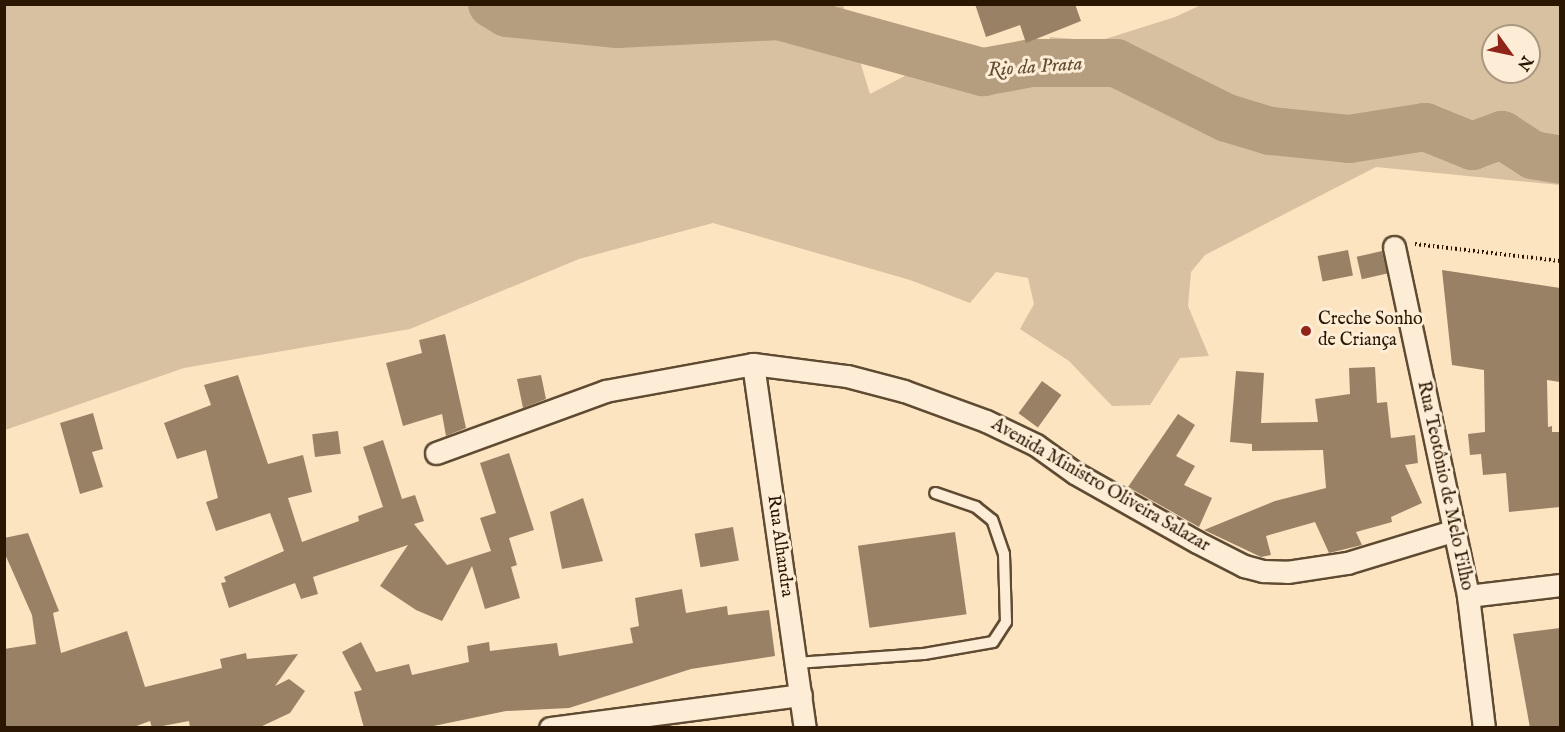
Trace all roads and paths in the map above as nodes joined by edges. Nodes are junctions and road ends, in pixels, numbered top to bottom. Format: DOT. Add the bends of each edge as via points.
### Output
graph roads {
  1 [pos="1394,246"];
  2 [pos="1560,261"];
  3 [pos="753,364"];
  4 [pos="436,453"];
  5 [pos="935,493"];
  6 [pos="1452,531"];
  7 [pos="1560,585"];
  8 [pos="1468,596"];
  9 [pos="796,663"];
  10 [pos="801,695"];
  11 [pos="550,728"];
  12 [pos="805,728"];
  13 [pos="1484,728"];
  1 -- 2 [label="path" via="1441,245"];
  1 -- 6 [label="street, Rua Teotônio de Melo Filho"];
  3 -- 4 [label="street, Avenida Ministro Oliveira Salazar" via="605,391"];
  3 -- 6 [label="street, Avenida Ministro Oliveira Salazar" via="847,376 904,391 986,421 1036,445 1076,473 1197,542 1244,566 1263,571 1287,572 1347,563"];
  3 -- 9 [label="street, Rua Alhandra"];
  5 -- 9 [label="lane" via="976,507 992,520 1004,554 1006,622 993,642 924,654"];
  6 -- 8 [label="street, Rua Teotônio de Melo Filho"];
  7 -- 8 [label="street"];
  8 -- 13 [label="street, Rua Teotônio de Melo Filho"];
  9 -- 10 [label="street, Rua Alhandra"];
  10 -- 11 [label="street"];
  10 -- 12 [label="street, Rua Alhandra"];
}
